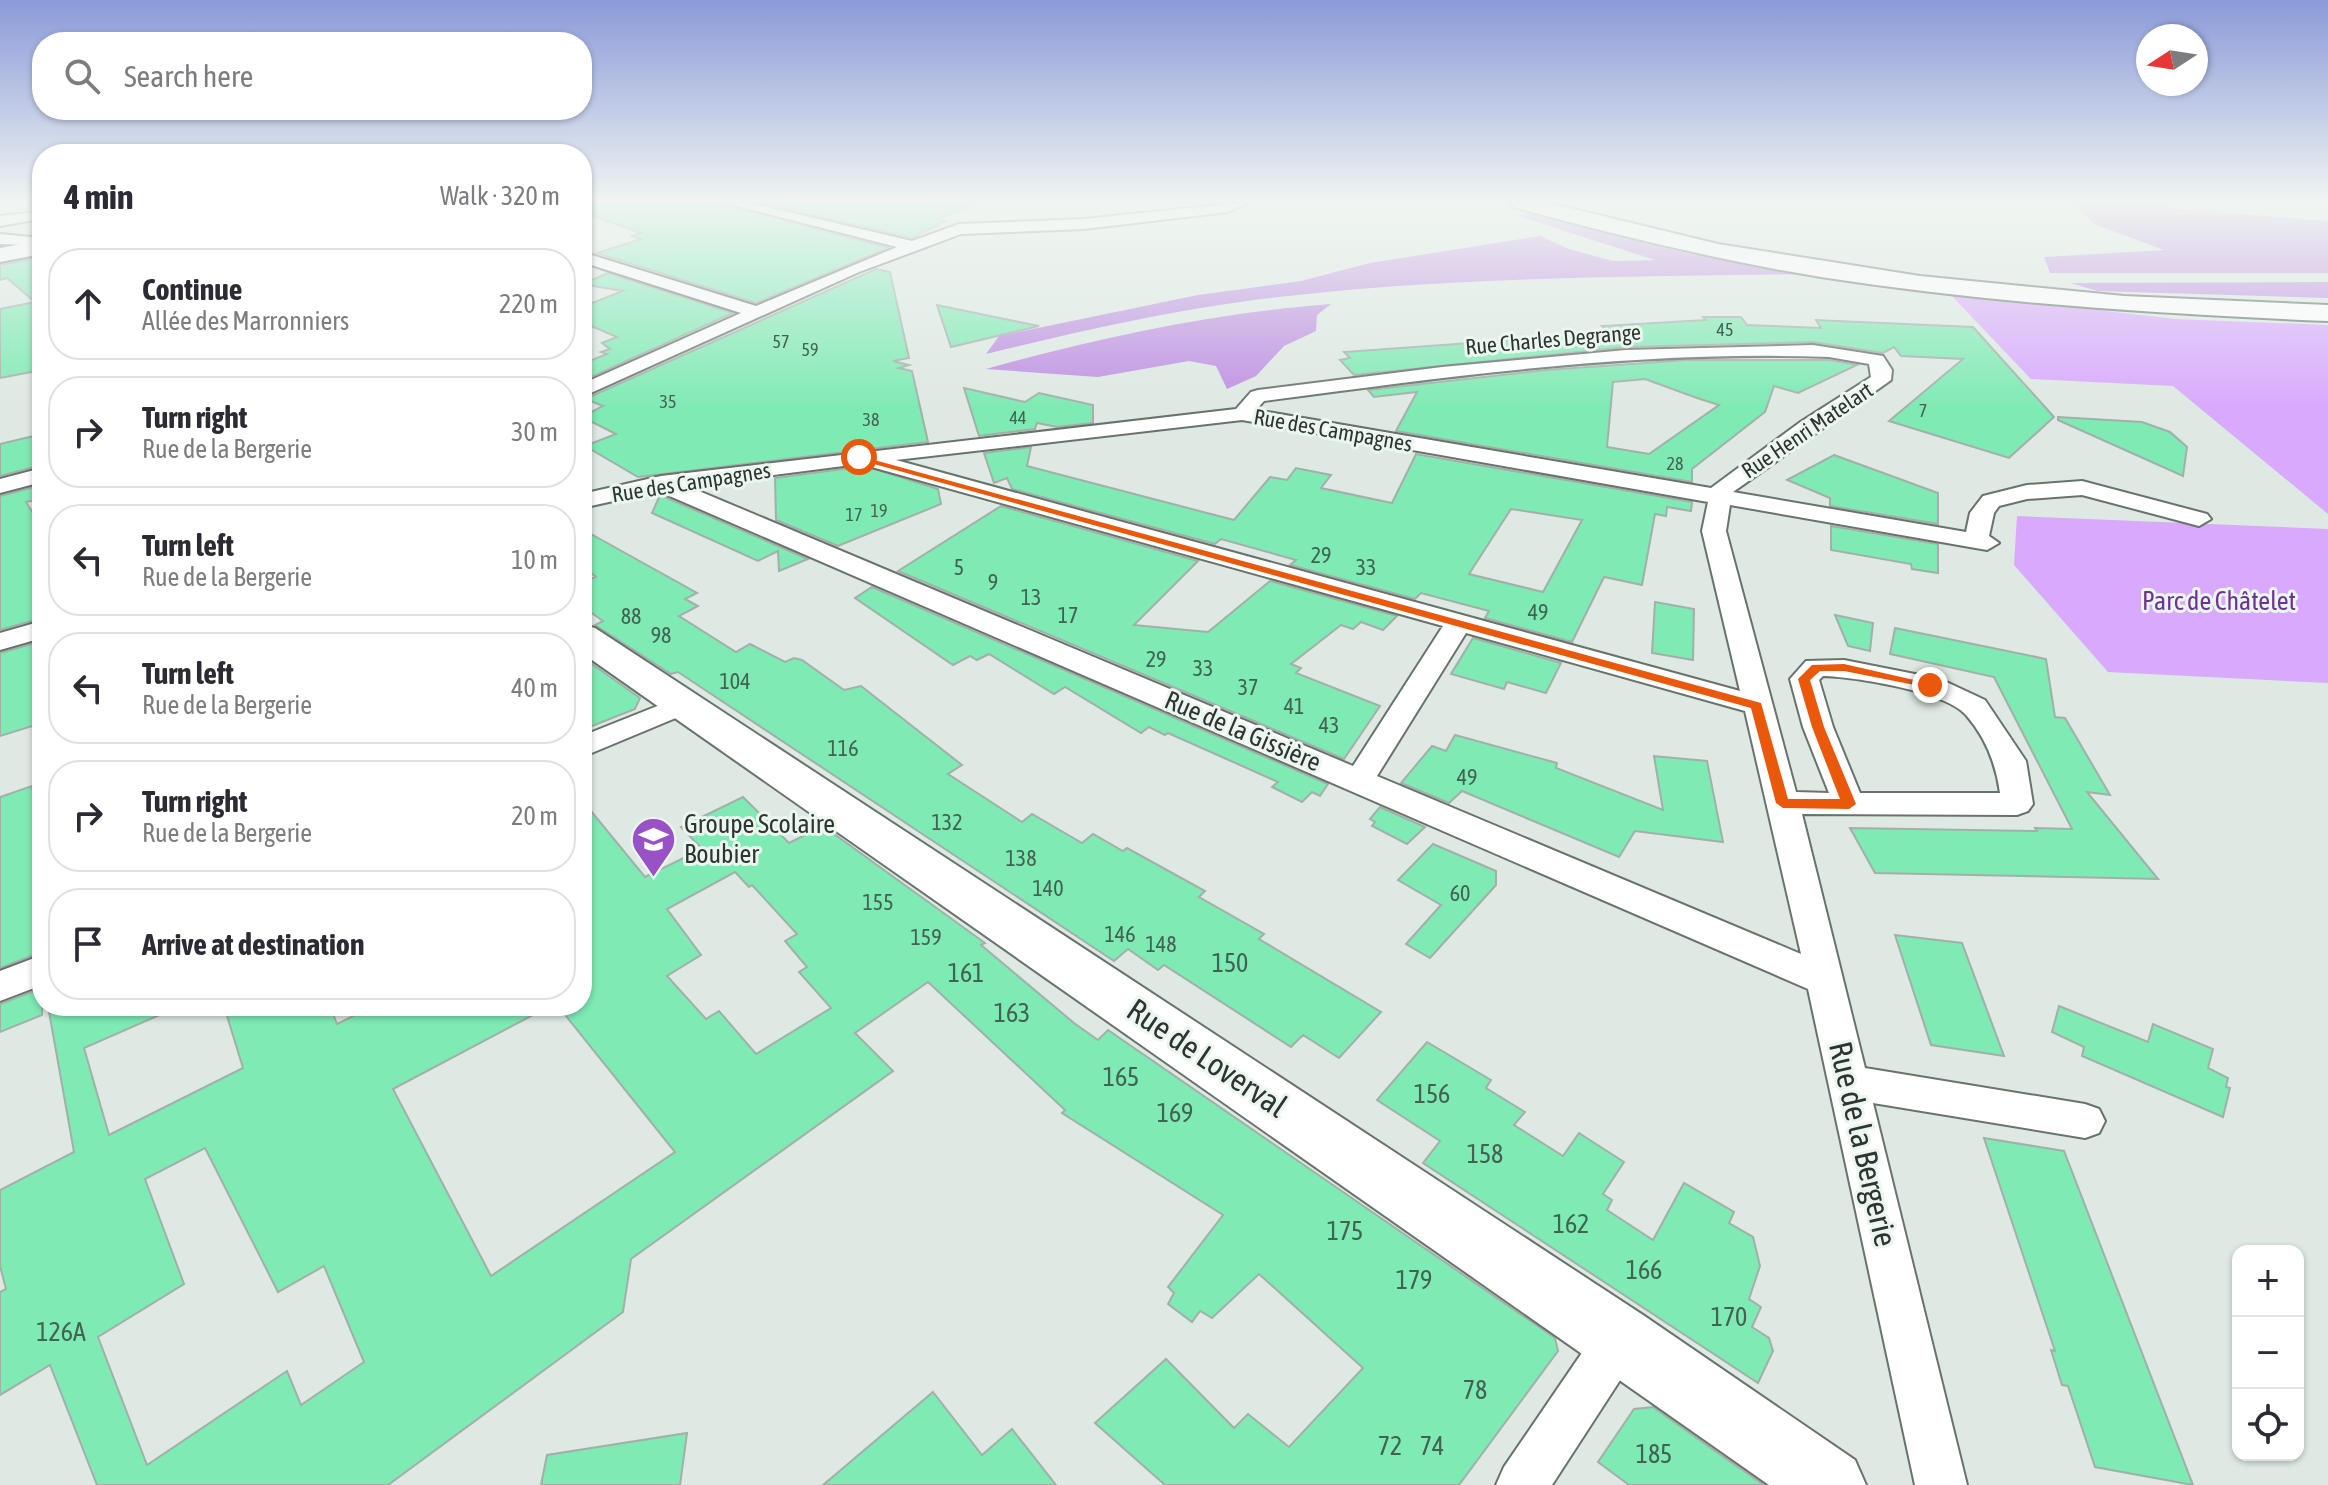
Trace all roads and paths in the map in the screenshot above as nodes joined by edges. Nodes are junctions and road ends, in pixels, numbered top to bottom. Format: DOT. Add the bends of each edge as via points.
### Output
graph roads {
  1 [pos="627,271"];
  2 [pos="854,271"];
  3 [pos="1857,271"];
  4 [pos="1909,271"];
  5 [pos="2120,298"];
  6 [pos="2328,305"];
  7 [pos="759,313"];
  8 [pos="2328,313"];
  9 [pos="1876,360"];
  10 [pos="592,387"];
  11 [pos="1242,414"];
  12 [pos="859,457"];
  13 [pos="32,478"];
  14 [pos="661,483"];
  15 [pos="0,486"];
  16 [pos="1720,496"];
  17 [pos="592,499"];
  18 [pos="2199,519"];
  19 [pos="1460,621"];
  20 [pos="32,632"];
  21 [pos="0,642"];
  22 [pos="592,643"];
  23 [pos="685,704"];
  24 [pos="1757,705"];
  25 [pos="592,743"];
  26 [pos="1359,781"];
  27 [pos="1783,803"];
  28 [pos="1849,804"];
  29 [pos="32,973"];
  30 [pos="1825,980"];
  31 [pos="0,987"];
  32 [pos="1850,1082"];
  33 [pos="2085,1121"];
  34 [pos="1620,1338"];
  35 [pos="1522,1485"];
  36 [pos="1830,1485"];
  37 [pos="1941,1485"];
  1 -- 7 [label="street"];
  2 -- 7 [label="street"];
  3 -- 5 [label="main road"];
  4 -- 5 [label="main road"];
  5 -- 6 [label="main road"];
  5 -- 8 [label="main road"];
  7 -- 10 [label="street"];
  9 -- 11 [label="street, Rue Charles Degrange" via="1840,353 1773,352 1592,359 1258,396"];
  9 -- 16 [label="street, Rue Henri Matelart" via="1881,380 1806,427 1722,488"];
  11 -- 12 [label="street, Rue des Campagnes"];
  11 -- 16 [label="street, Rue des Campagnes"];
  12 -- 14 [label="street, Rue des Campagnes"];
  12 -- 19 [label="street"];
  13 -- 15 [label="street"];
  14 -- 17 [label="street, Rue des Campagnes"];
  14 -- 26 [label="street, Rue de la Gissière"];
  16 -- 18 [label="street, Rue des Campagnes" via="1981,542 1982,513 1991,501 2027,492 2082,488"];
  16 -- 24 [label="street, Rue de la Bergerie" via="1714,531"];
  19 -- 24 [label="street"];
  19 -- 26 [label="street"];
  20 -- 21 [label="street"];
  22 -- 23 [label="street, Rue de Loverval"];
  23 -- 25 [label="street"];
  23 -- 34 [label="street, Rue de Loverval"];
  24 -- 27 [label="street, Rue de la Bergerie"];
  26 -- 30 [label="street, Rue de la Gissière"];
  27 -- 28 [label="street"];
  27 -- 30 [label="street, Rue de la Bergerie"];
  28 -- 28 [label="street" via="1901,805 2017,804 2011,761 1975,706 1930,685 1816,667 1804,679"];
  29 -- 31 [label="street"];
  30 -- 32 [label="street, Rue de la Bergerie"];
  32 -- 33 [label="street"];
  32 -- 37 [label="street, Rue de la Bergerie"];
  34 -- 35 [label="street"];
  34 -- 36 [label="street, Rue de Loverval"];
}
